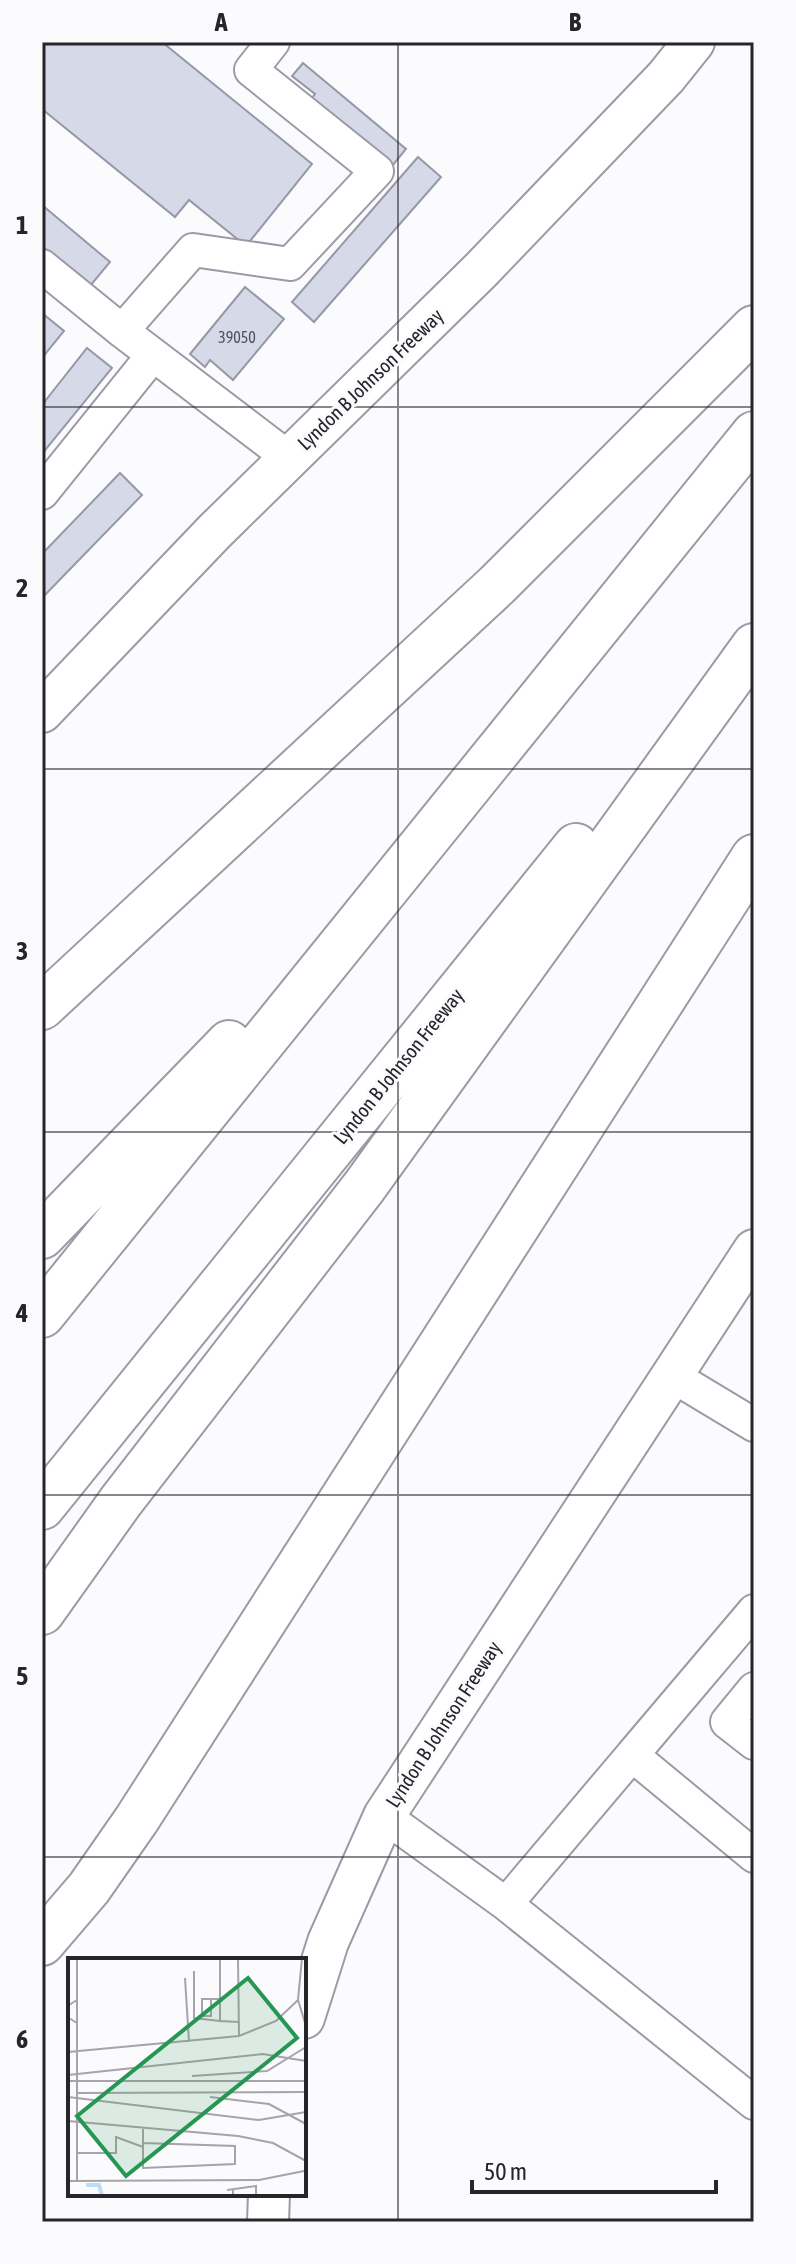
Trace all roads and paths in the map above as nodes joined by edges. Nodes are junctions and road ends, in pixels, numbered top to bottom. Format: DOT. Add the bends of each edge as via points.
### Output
graph roads {
  1 [pos="273,42"];
  2 [pos="694,42"];
  3 [pos="42,266"];
  4 [pos="754,328"];
  5 [pos="122,331"];
  6 [pos="153,355"];
  7 [pos="754,434"];
  8 [pos="289,458"];
  9 [pos="42,493"];
  10 [pos="754,625"];
  11 [pos="754,646"];
  12 [pos="42,712"];
  13 [pos="754,857"];
  14 [pos="407,861"];
  15 [pos="42,1007"];
  16 [pos="42,1236"];
  17 [pos="754,1250"];
  18 [pos="42,1315"];
  19 [pos="671,1375"];
  20 [pos="754,1425"];
  21 [pos="42,1507"];
  22 [pos="754,1611"];
  23 [pos="42,1612"];
  24 [pos="754,1689"];
  25 [pos="754,1743"];
  26 [pos="632,1755"];
  27 [pos="384,1816"];
  28 [pos="754,1856"];
  29 [pos="506,1904"];
  30 [pos="42,1943"];
  31 [pos="306,2012"];
  32 [pos="754,2103"];
  33 [pos="269,2196"];
  34 [pos="268,2222"];
  1 -- 5 [label="lane" via="251,70 377,171 290,264 193,250"];
  2 -- 8 [label="main road, Lyndon B Johnson Freeway" via="492,259"];
  3 -- 5 [label="lane"];
  4 -- 15 [label="highway" via="497,585"];
  5 -- 6 [label="lane"];
  6 -- 8 [label="lane"];
  6 -- 9 [label="lane"];
  7 -- 14 [label="highway"];
  8 -- 12 [label="main road, Lyndon B Johnson Freeway"];
  10 -- 21 [label="highway, Lyndon B Johnson Freeway"];
  11 -- 23 [label="highway" via="364,1187 121,1501"];
  13 -- 30 [label="highway" via="137,1819"];
  14 -- 16 [label="highway"];
  14 -- 18 [label="highway"];
  17 -- 19 [label="main road, Lyndon B Johnson Freeway"];
  19 -- 20 [label="lane"];
  19 -- 27 [label="main road, Lyndon B Johnson Freeway"];
  22 -- 26 [label="lane"];
  24 -- 25 [label="lane" via="727,1722"];
  26 -- 28 [label="lane"];
  26 -- 29 [label="lane"];
  27 -- 29 [label="lane"];
  27 -- 31 [label="main road, Lyndon B Johnson Freeway" via="328,1942"];
  29 -- 32 [label="lane"];
  33 -- 34 [label="main road"];
}
